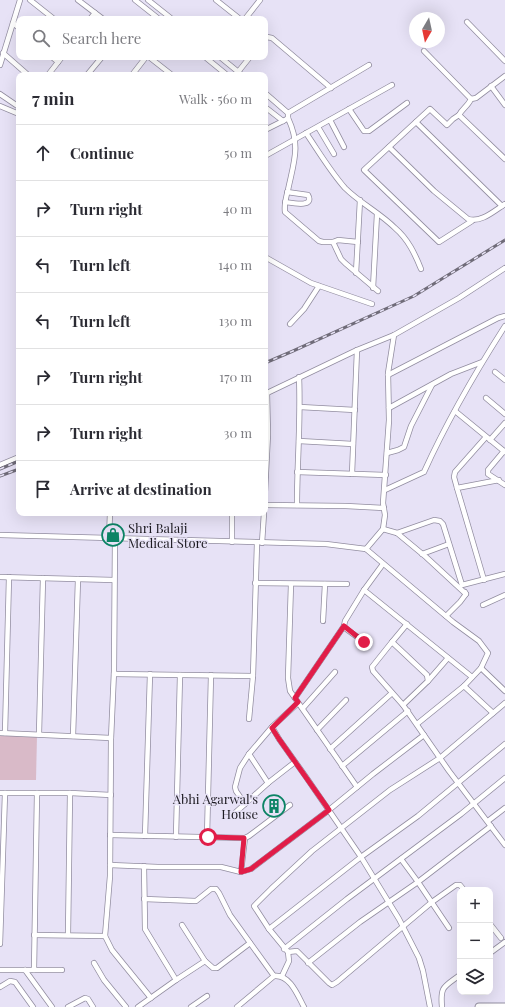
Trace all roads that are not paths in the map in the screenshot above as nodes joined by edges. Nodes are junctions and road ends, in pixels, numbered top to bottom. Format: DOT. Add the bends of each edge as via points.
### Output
graph roads {
  1 [pos="20,0"];
  2 [pos="30,0"];
  3 [pos="78,0"];
  4 [pos="135,0"];
  5 [pos="148,0"];
  6 [pos="216,0"];
  7 [pos="260,0"];
  8 [pos="95,13"];
  9 [pos="50,16"];
  10 [pos="92,16"];
  11 [pos="99,16"];
  12 [pos="155,16"];
  13 [pos="168,16"];
  14 [pos="236,16"];
  15 [pos="247,16"];
  16 [pos="467,22"];
  17 [pos="13,24"];
  18 [pos="16,26"];
  19 [pos="268,37"];
  20 [pos="424,51"];
  21 [pos="3,53"];
  22 [pos="56,60"];
  23 [pos="100,60"];
  24 [pos="145,60"];
  25 [pos="152,60"];
  26 [pos="209,60"];
  27 [pos="224,60"];
  28 [pos="248,60"];
  29 [pos="505,61"];
  30 [pos="58,62"];
  31 [pos="0,65"];
  32 [pos="369,65"];
  33 [pos="25,72"];
  34 [pos="50,72"];
  35 [pos="90,72"];
  36 [pos="135,72"];
  37 [pos="168,72"];
  38 [pos="223,72"];
  39 [pos="239,72"];
  40 [pos="241,72"];
  41 [pos="505,76"];
  42 [pos="392,85"];
  43 [pos="491,86"];
  44 [pos="331,88"];
  45 [pos="0,94"];
  46 [pos="268,96"];
  47 [pos="471,100"];
  48 [pos="407,103"];
  49 [pos="16,105"];
  50 [pos="505,105"];
  51 [pos="0,106"];
  52 [pos="268,108"];
  53 [pos="350,109"];
  54 [pos="16,113"];
  55 [pos="288,115"];
  56 [pos="459,115"];
  57 [pos="330,120"];
  58 [pos="283,121"];
  59 [pos="416,122"];
  60 [pos="318,127"];
  61 [pos="268,128"];
  62 [pos="306,133"];
  63 [pos="296,138"];
  64 [pos="344,147"];
  65 [pos="389,147"];
  66 [pos="268,154"];
  67 [pos="334,154"];
  68 [pos="505,159"];
  69 [pos="287,192"];
  70 [pos="360,200"];
  71 [pos="285,202"];
  72 [pos="504,205"];
  73 [pos="377,214"];
  74 [pos="472,221"];
  75 [pos="333,242"];
  76 [pos="358,242"];
  77 [pos="268,259"];
  78 [pos="505,268"];
  79 [pos="421,269"];
  80 [pos="356,273"];
  81 [pos="319,286"];
  82 [pos="373,288"];
  83 [pos="378,291"];
  84 [pos="372,304"];
  85 [pos="505,316"];
  86 [pos="290,324"];
  87 [pos="505,326"];
  88 [pos="394,335"];
  89 [pos="357,350"];
  90 [pos="482,362"];
  91 [pos="495,372"];
  92 [pos="388,375"];
  93 [pos="299,377"];
  94 [pos="505,380"];
  95 [pos="432,385"];
  96 [pos="268,393"];
  97 [pos="486,398"];
  98 [pos="300,407"];
  99 [pos="389,408"];
  100 [pos="355,410"];
  101 [pos="455,411"];
  102 [pos="505,414"];
  103 [pos="505,422"];
  104 [pos="500,428"];
  105 [pos="505,432"];
  106 [pos="488,439"];
  107 [pos="299,441"];
  108 [pos="353,444"];
  109 [pos="504,452"];
  110 [pos="387,453"];
  111 [pos="16,458"];
  112 [pos="0,465"];
  113 [pos="297,472"];
  114 [pos="352,474"];
  115 [pos="386,475"];
  116 [pos="498,480"];
  117 [pos="505,485"];
  118 [pos="457,488"];
  119 [pos="385,490"];
  120 [pos="268,505"];
  121 [pos="297,505"];
  122 [pos="384,508"];
  123 [pos="110,516"];
  124 [pos="232,516"];
  125 [pos="264,516"];
  126 [pos="383,529"];
  127 [pos="397,533"];
  128 [pos="0,535"];
  129 [pos="109,538"];
  130 [pos="115,538"];
  131 [pos="232,542"];
  132 [pos="260,543"];
  133 [pos="449,544"];
  134 [pos="366,550"];
  135 [pos="422,554"];
  136 [pos="383,564"];
  137 [pos="505,574"];
  138 [pos="0,577"];
  139 [pos="9,577"];
  140 [pos="43,578"];
  141 [pos="78,579"];
  142 [pos="114,580"];
  143 [pos="484,580"];
  144 [pos="255,583"];
  145 [pos="291,584"];
  146 [pos="325,584"];
  147 [pos="347,584"];
  148 [pos="462,585"];
  149 [pos="364,590"];
  150 [pos="466,594"];
  151 [pos="505,595"];
  152 [pos="483,605"];
  153 [pos="446,616"];
  154 [pos="323,621"];
  155 [pos="406,624"];
  156 [pos="344,626"];
  157 [pos="364,642"];
  158 [pos="392,642"];
  159 [pos="448,658"];
  160 [pos="481,668"];
  161 [pos="335,672"];
  162 [pos="114,674"];
  163 [pos="150,674"];
  164 [pos="180,675"];
  165 [pos="211,675"];
  166 [pos="252,676"];
  167 [pos="472,677"];
  168 [pos="428,681"];
  169 [pos="464,686"];
  170 [pos="505,691"];
  171 [pos="392,693"];
  172 [pos="295,698"];
  173 [pos="346,700"];
  174 [pos="298,702"];
  175 [pos="505,702"];
  176 [pos="404,705"];
  177 [pos="303,708"];
  178 [pos="408,712"];
  179 [pos="493,713"];
  180 [pos="249,719"];
  181 [pos="417,724"];
  182 [pos="272,728"];
  183 [pos="317,730"];
  184 [pos="3,733"];
  185 [pos="39,734"];
  186 [pos="424,735"];
  187 [pos="73,736"];
  188 [pos="111,738"];
  189 [pos="505,744"];
  190 [pos="330,749"];
  191 [pos="249,754"];
  192 [pos="440,758"];
  193 [pos="296,762"];
  194 [pos="342,766"];
  195 [pos="505,778"];
  196 [pos="268,783"];
  197 [pos="459,783"];
  198 [pos="357,787"];
  199 [pos="2,793"];
  200 [pos="37,793"];
  201 [pos="70,793"];
  202 [pos="111,795"];
  203 [pos="244,804"];
  204 [pos="474,804"];
  205 [pos="290,805"];
  206 [pos="505,808"];
  207 [pos="329,810"];
  208 [pos="236,812"];
  209 [pos="488,822"];
  210 [pos="491,826"];
  211 [pos="342,829"];
  212 [pos="110,835"];
  213 [pos="145,836"];
  214 [pos="176,837"];
  215 [pos="208,837"];
  216 [pos="244,838"];
  217 [pos="505,844"];
  218 [pos="361,857"];
  219 [pos="402,859"];
  220 [pos="110,865"];
  221 [pos="144,866"];
  222 [pos="241,872"];
  223 [pos="374,879"];
  224 [pos="418,882"];
  225 [pos="462,887"];
  226 [pos="144,899"];
  227 [pos="432,902"];
  228 [pos="388,903"];
  229 [pos="182,924"];
  230 [pos="403,927"];
  231 [pos="449,928"];
  232 [pos="493,928"];
  233 [pos="269,930"];
  234 [pos="34,935"];
  235 [pos="68,935"];
  236 [pos="106,936"];
  237 [pos="503,940"];
  238 [pos="250,943"];
  239 [pos="0,944"];
  240 [pos="493,950"];
  241 [pos="286,951"];
  242 [pos="206,961"];
  243 [pos="94,963"];
  244 [pos="308,963"];
  245 [pos="0,970"];
  246 [pos="25,970"];
  247 [pos="34,970"];
  248 [pos="62,970"];
  249 [pos="274,976"];
  250 [pos="282,976"];
  251 [pos="457,977"];
  252 [pos="176,980"];
  253 [pos="0,987"];
  254 [pos="207,996"];
  255 [pos="151,998"];
  256 [pos="33,1007"];
  257 [pos="52,1007"];
  258 [pos="68,1007"];
  259 [pos="93,1007"];
  260 [pos="126,1007"];
  261 [pos="138,1007"];
  262 [pos="191,1007"];
  263 [pos="237,1007"];
  264 [pos="304,1007"];
  265 [pos="430,1007"];
  266 [pos="442,1007"];
  267 [pos="479,1007"];
  268 [pos="505,1007"];
  1 -- 17 [label="street"];
  2 -- 9 [label="street"];
  3 -- 8 [label="street"];
  4 -- 12 [label="street"];
  5 -- 13 [label="street"];
  6 -- 14 [label="street"];
  7 -- 15 [label="street"];
  8 -- 10 [label="street"];
  8 -- 11 [label="street"];
  16 -- 29 [label="street"];
  17 -- 18 [label="street"];
  17 -- 21 [label="street"];
  19 -- 44 [label="street"];
  20 -- 47 [label="street"];
  21 -- 31 [label="street"];
  21 -- 33 [label="street"];
  22 -- 30 [label="street"];
  23 -- 35 [label="street"];
  24 -- 36 [label="street"];
  25 -- 37 [label="street"];
  26 -- 38 [label="street"];
  27 -- 39 [label="street"];
  28 -- 40 [label="street"];
  30 -- 34 [label="street"];
  32 -- 44 [label="street"];
  41 -- 43 [label="street"];
  42 -- 53 [label="street"];
  43 -- 47 [label="street"];
  43 -- 50 [label="street"];
  44 -- 55 [label="street"];
  45 -- 49 [label="street"];
  46 -- 55 [label="street"];
  47 -- 56 [label="street"];
  48 -- 53 [label="street" via="364,132"];
  51 -- 54 [label="street"];
  52 -- 58 [label="street"];
  53 -- 57 [label="street"];
  55 -- 58 [label="street"];
  55 -- 63 [label="street"];
  56 -- 59 [label="street" via="447,125 430,109"];
  56 -- 68 [label="street"];
  57 -- 60 [label="street"];
  57 -- 64 [label="street"];
  58 -- 61 [label="street"];
  59 -- 65 [label="street"];
  59 -- 72 [label="street"];
  60 -- 62 [label="street"];
  60 -- 67 [label="street"];
  62 -- 63 [label="street"];
  62 -- 70 [label="street" via="334,175"];
  63 -- 66 [label="street"];
  63 -- 69 [label="street" via="296,155"];
  65 -- 74 [label="street" via="434,192"];
  65 -- 74 [label="street" via="364,170 439,242"];
  69 -- 71 [label="street"];
  69 -- 71 [label="street" via="310,197 308,203 304,204"];
  70 -- 73 [label="street"];
  70 -- 76 [label="street"];
  71 -- 75 [label="street" via="285,212 313,236 322,242"];
  72 -- 74 [label="street" via="479,220"];
  73 -- 79 [label="street" via="396,228 409,244"];
  73 -- 82 [label="street"];
  75 -- 76 [label="street"];
  75 -- 80 [label="street" via="342,259"];
  76 -- 80 [label="street"];
  77 -- 81 [label="street"];
  78 -- 88 [label="street" via="460,298"];
  80 -- 82 [label="street"];
  81 -- 84 [label="street"];
  81 -- 86 [label="street" via="304,309"];
  82 -- 83 [label="street"];
  85 -- 92 [label="street"];
  87 -- 90 [label="street"];
  88 -- 89 [label="street"];
  88 -- 92 [label="street"];
  89 -- 93 [label="street"];
  89 -- 100 [label="street"];
  90 -- 95 [label="street" via="451,374"];
  90 -- 101 [label="street"];
  91 -- 94 [label="street"];
  92 -- 99 [label="street"];
  93 -- 96 [label="street"];
  93 -- 98 [label="street"];
  95 -- 99 [label="street"];
  95 -- 110 [label="street" via="404,446"];
  97 -- 102 [label="street"];
  98 -- 100 [label="street"];
  98 -- 107 [label="street"];
  99 -- 110 [label="street"];
  100 -- 108 [label="street"];
  101 -- 106 [label="street"];
  101 -- 119 [label="street" via="424,472"];
  103 -- 104 [label="street"];
  104 -- 105 [label="street"];
  104 -- 106 [label="street"];
  106 -- 109 [label="street"];
  106 -- 118 [label="street" via="455,472"];
  107 -- 108 [label="street"];
  107 -- 113 [label="street"];
  108 -- 114 [label="street"];
  109 -- 116 [label="street" via="488,470 488,474"];
  110 -- 115 [label="street"];
  111 -- 112 [label="street"];
  113 -- 114 [label="street"];
  113 -- 121 [label="street"];
  114 -- 115 [label="street"];
  115 -- 119 [label="street"];
  116 -- 117 [label="street"];
  116 -- 118 [label="street"];
  118 -- 143 [label="street"];
  119 -- 122 [label="street"];
  120 -- 121 [label="street"];
  121 -- 122 [label="street"];
  122 -- 126 [label="street"];
  123 -- 129 [label="street"];
  124 -- 131 [label="street"];
  125 -- 132 [label="street"];
  126 -- 127 [label="street"];
  126 -- 134 [label="street"];
  127 -- 133 [label="street" via="434,520 440,521"];
  127 -- 135 [label="street"];
  128 -- 129 [label="street"];
  129 -- 130 [label="street"];
  130 -- 131 [label="street"];
  130 -- 142 [label="street"];
  131 -- 132 [label="street"];
  132 -- 134 [label="street" via="326,544"];
  132 -- 144 [label="street"];
  133 -- 135 [label="street"];
  133 -- 148 [label="street"];
  134 -- 136 [label="street"];
  135 -- 150 [label="street"];
  136 -- 149 [label="street"];
  136 -- 153 [label="street"];
  137 -- 143 [label="street"];
  138 -- 139 [label="street"];
  139 -- 140 [label="street"];
  139 -- 184 [label="street"];
  140 -- 141 [label="street"];
  140 -- 185 [label="street"];
  141 -- 142 [label="street"];
  141 -- 187 [label="street"];
  142 -- 162 [label="street"];
  143 -- 148 [label="street"];
  144 -- 145 [label="street"];
  144 -- 166 [label="street"];
  145 -- 146 [label="street"];
  145 -- 172 [label="street" via="288,678 290,691"];
  146 -- 147 [label="street"];
  146 -- 154 [label="street"];
  148 -- 150 [label="street"];
  149 -- 155 [label="street"];
  149 -- 156 [label="street"];
  150 -- 153 [label="street"];
  151 -- 152 [label="street"];
  153 -- 160 [label="street" via="479,641 488,653"];
  155 -- 158 [label="street"];
  155 -- 159 [label="street"];
  156 -- 157 [label="street"];
  156 -- 172 [label="street"];
  158 -- 168 [label="street" via="427,675"];
  158 -- 171 [label="street" via="372,667"];
  159 -- 167 [label="street"];
  159 -- 168 [label="street"];
  160 -- 167 [label="street"];
  160 -- 170 [label="street"];
  161 -- 177 [label="street"];
  162 -- 163 [label="street"];
  162 -- 188 [label="street"];
  163 -- 164 [label="street"];
  163 -- 213 [label="street"];
  164 -- 165 [label="street"];
  164 -- 214 [label="street"];
  165 -- 166 [label="street"];
  165 -- 215 [label="street"];
  166 -- 180 [label="street"];
  167 -- 169 [label="street"];
  168 -- 176 [label="street"];
  169 -- 179 [label="street"];
  169 -- 181 [label="street"];
  171 -- 176 [label="street"];
  171 -- 190 [label="street"];
  172 -- 174 [label="street"];
  173 -- 183 [label="street"];
  174 -- 177 [label="street"];
  174 -- 182 [label="street"];
  175 -- 179 [label="street"];
  176 -- 178 [label="street"];
  177 -- 183 [label="street"];
  178 -- 181 [label="street"];
  178 -- 194 [label="street"];
  179 -- 192 [label="street"];
  181 -- 186 [label="street"];
  182 -- 191 [label="street"];
  182 -- 193 [label="street"];
  183 -- 190 [label="street"];
  184 -- 185 [label="street"];
  185 -- 187 [label="street"];
  186 -- 192 [label="street"];
  186 -- 198 [label="street"];
  187 -- 188 [label="street"];
  188 -- 202 [label="street"];
  189 -- 197 [label="street"];
  190 -- 194 [label="street"];
  191 -- 196 [label="street"];
  191 -- 203 [label="street" via="240,768 235,787"];
  192 -- 197 [label="street"];
  192 -- 211 [label="street" via="390,790"];
  193 -- 196 [label="street"];
  193 -- 207 [label="street"];
  194 -- 198 [label="street"];
  195 -- 204 [label="street"];
  196 -- 203 [label="street"];
  197 -- 204 [label="street"];
  197 -- 218 [label="street"];
  198 -- 207 [label="street"];
  199 -- 200 [label="street"];
  199 -- 239 [label="street"];
  200 -- 201 [label="street"];
  200 -- 234 [label="street"];
  201 -- 202 [label="street"];
  201 -- 235 [label="street"];
  202 -- 212 [label="street"];
  203 -- 208 [label="street"];
  204 -- 209 [label="street"];
  204 -- 219 [label="street"];
  205 -- 216 [label="street"];
  206 -- 209 [label="street"];
  207 -- 211 [label="street"];
  207 -- 222 [label="street" via="251,869"];
  209 -- 210 [label="street"];
  210 -- 217 [label="street"];
  210 -- 224 [label="street"];
  211 -- 218 [label="street"];
  211 -- 233 [label="street" via="307,856 254,906"];
  212 -- 213 [label="street"];
  212 -- 220 [label="street"];
  213 -- 214 [label="street"];
  214 -- 215 [label="street"];
  215 -- 216 [label="street"];
  216 -- 222 [label="street"];
  218 -- 223 [label="street"];
  218 -- 233 [label="street"];
  219 -- 223 [label="street"];
  219 -- 224 [label="street"];
  220 -- 221 [label="street"];
  220 -- 236 [label="street"];
  221 -- 222 [label="street" via="221,867"];
  221 -- 226 [label="street"];
  223 -- 228 [label="street"];
  223 -- 241 [label="street"];
  224 -- 227 [label="street"];
  224 -- 228 [label="street"];
  225 -- 227 [label="street" via="456,885"];
  226 -- 238 [label="street" via="196,901 211,889 216,889 230,915"];
  226 -- 252 [label="street" via="145,929"];
  227 -- 230 [label="street"];
  227 -- 231 [label="street"];
  228 -- 230 [label="street"];
  228 -- 244 [label="street"];
  229 -- 242 [label="street"];
  230 -- 244 [label="street" via="332,985"];
  230 -- 265 [label="street" via="423,971"];
  232 -- 237 [label="street"];
  233 -- 241 [label="street"];
  234 -- 235 [label="street"];
  234 -- 247 [label="street"];
  235 -- 236 [label="street"];
  236 -- 255 [label="street" via="112,950"];
  237 -- 240 [label="street"];
  238 -- 242 [label="street" via="217,968 213,968"];
  238 -- 249 [label="street"];
  241 -- 244 [label="street" via="297,951"];
  241 -- 250 [label="street" via="289,961"];
  242 -- 252 [label="street"];
  243 -- 260 [label="street"];
  245 -- 246 [label="street"];
  246 -- 247 [label="street"];
  246 -- 257 [label="street"];
  247 -- 248 [label="street"];
  249 -- 250 [label="street"];
  249 -- 263 [label="street"];
  250 -- 264 [label="street"];
  251 -- 266 [label="street" via="442,989"];
  252 -- 255 [label="street"];
  253 -- 256 [label="street" via="14,981"];
  254 -- 262 [label="street"];
  255 -- 261 [label="street"];
  258 -- 259 [label="street" via="85,998"];
  267 -- 268 [label="street"];
}
